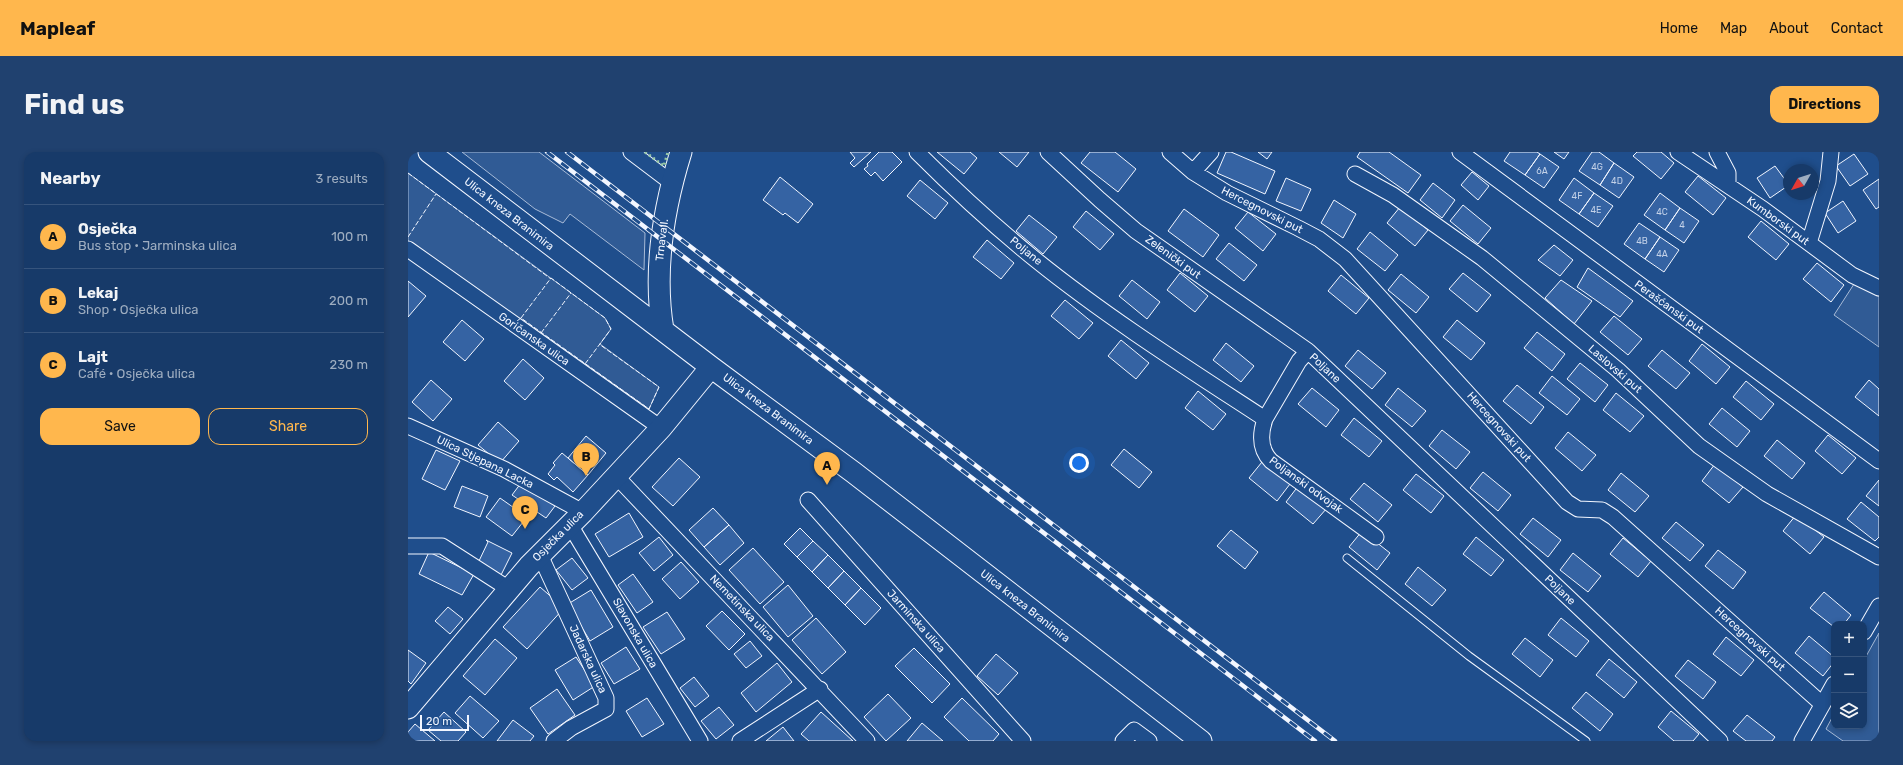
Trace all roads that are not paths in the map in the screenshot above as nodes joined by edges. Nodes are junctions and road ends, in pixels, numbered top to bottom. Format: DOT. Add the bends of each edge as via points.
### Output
graph roads {
  1 [pos="429,152"];
  2 [pos="631,152"];
  3 [pos="681,152"];
  4 [pos="917,152"];
  5 [pos="1048,152"];
  6 [pos="1170,152"];
  7 [pos="1211,152"];
  8 [pos="1460,152"];
  9 [pos="1678,152"];
  10 [pos="1717,152"];
  11 [pos="1831,152"];
  12 [pos="1193,172"];
  13 [pos="1355,174"];
  14 [pos="672,183"];
  15 [pos="1728,185"];
  16 [pos="1809,243"];
  17 [pos="408,249"];
  18 [pos="1879,288"];
  19 [pos="663,330"];
  20 [pos="1308,351"];
  21 [pos="711,367"];
  22 [pos="1264,419"];
  23 [pos="408,426"];
  24 [pos="661,428"];
  25 [pos="1879,461"];
  26 [pos="616,476"];
  27 [pos="808,500"];
  28 [pos="577,518"];
  29 [pos="1376,537"];
  30 [pos="408,546"];
  31 [pos="540,555"];
  32 [pos="1879,557"];
  33 [pos="1347,558"];
  34 [pos="509,589"];
  35 [pos="1879,606"];
  36 [pos="1867,627"];
  37 [pos="820,689"];
  38 [pos="1831,689"];
  39 [pos="1822,704"];
  40 [pos="408,708"];
  41 [pos="554,741"];
  42 [pos="700,741"];
  43 [pos="740,741"];
  44 [pos="867,741"];
  45 [pos="1023,741"];
  46 [pos="1123,741"];
  47 [pos="1149,741"];
  48 [pos="1201,741"];
  49 [pos="1586,741"];
  50 [pos="1720,741"];
  51 [pos="1802,741"];
  1 -- 19 [label="main road, Ulica kneza Branimira"];
  2 -- 14 [label="street"];
  3 -- 14 [label="main road, Trnava I."];
  4 -- 22 [label="street, Poljane" via="994,225 1036,260 1174,360"];
  5 -- 20 [label="street, Zelenički put" via="1136,231"];
  6 -- 12 [label="street, Hercegnovski put"];
  7 -- 12 [label="street"];
  8 -- 25 [label="street, Perašćanski put"];
  9 -- 15 [label="street, Kumborski put"];
  10 -- 15 [label="street" via="1728,173"];
  11 -- 16 [label="street" via="1828,182"];
  12 -- 39 [label="street, Hercegnovski put" via="1227,193 1319,240 1345,259 1567,502 1578,509 1602,510 1613,517"];
  13 -- 32 [label="street, Laslovski put" via="1393,195 1482,258 1618,370 1704,450 1767,494"];
  14 -- 19 [label="main road, Trnava I." via="663,227 659,267 658,290"];
  15 -- 16 [label="street, Kumborski put"];
  16 -- 18 [label="street, Kumborski put" via="1852,275"];
  17 -- 24 [label="street, Goričanska ulica"];
  19 -- 21 [label="main road, Ulica kneza Branimira"];
  20 -- 22 [label="street, Poljane" via="1299,361"];
  20 -- 50 [label="street, Poljane"];
  21 -- 24 [label="main road, Osječka ulica"];
  21 -- 48 [label="main road, Ulica kneza Branimira" via="853,472"];
  22 -- 29 [label="street, Poljanski odvojak" via="1261,431 1266,456"];
  23 -- 28 [label="street, Ulica Stjepana Lacka" via="504,469"];
  24 -- 26 [label="main road, Osječka ulica"];
  26 -- 28 [label="main road, Osječka ulica"];
  26 -- 37 [label="street, Nemetinska ulica"];
  27 -- 45 [label="street, Jarminska ulica"];
  28 -- 31 [label="main road, Osječka ulica"];
  28 -- 42 [label="street, Slavonska ulica"];
  30 -- 34 [label="street" via="442,546"];
  31 -- 34 [label="main road, Osječka ulica"];
  31 -- 41 [label="street, Jadarska ulica" via="606,698 606,709 571,728"];
  33 -- 49 [label="lane" via="1469,656"];
  34 -- 40 [label="main road, Osječka ulica"];
  35 -- 36 [label="street"];
  37 -- 43 [label="street"];
  37 -- 44 [label="street, Nemetinska ulica"];
  38 -- 39 [label="street"];
  39 -- 51 [label="street"];
  46 -- 47 [label="street" via="1134,730"];
}
